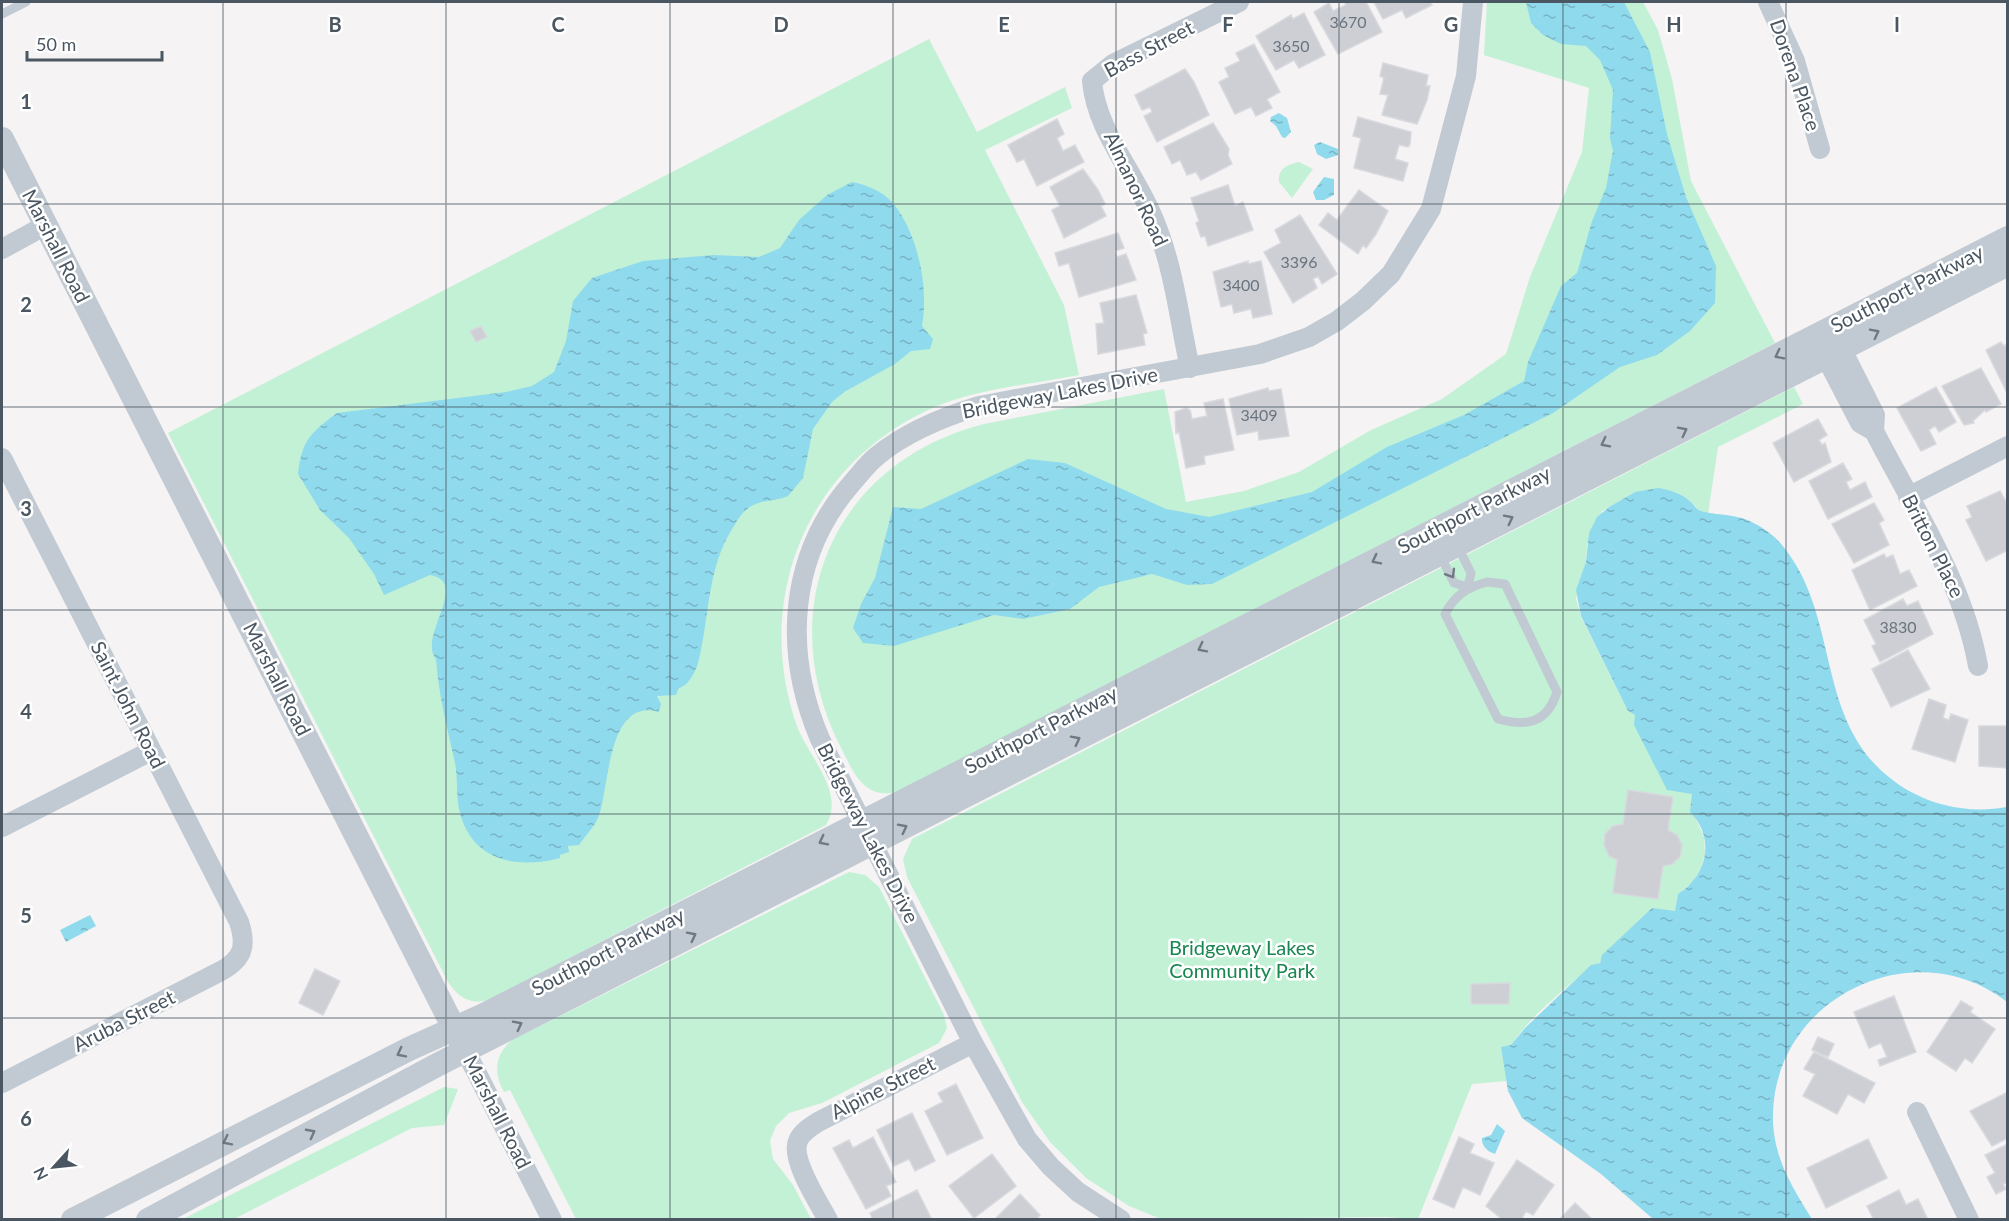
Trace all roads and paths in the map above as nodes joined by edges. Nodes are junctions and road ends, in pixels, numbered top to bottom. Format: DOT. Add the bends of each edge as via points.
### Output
graph roads {
  1 [pos="26,2"];
  2 [pos="1239,2"];
  3 [pos="1473,2"];
  4 [pos="1768,2"];
  5 [pos="5,8"];
  6 [pos="1092,81"];
  7 [pos="2,138"];
  8 [pos="1820,149"];
  9 [pos="46,225"];
  10 [pos="2007,238"];
  11 [pos="2,249"];
  12 [pos="2007,264"];
  13 [pos="1823,332"];
  14 [pos="1834,354"];
  15 [pos="1190,368"];
  16 [pos="2007,446"];
  17 [pos="2,458"];
  18 [pos="1908,496"];
  19 [pos="1443,539"];
  20 [pos="1468,587"];
  21 [pos="1978,666"];
  22 [pos="151,751"];
  23 [pos="862,821"];
  24 [pos="2,827"];
  25 [pos="873,843"];
  26 [pos="243,954"];
  27 [pos="454,1029"];
  28 [pos="973,1043"];
  29 [pos="466,1052"];
  30 [pos="2,1083"];
  31 [pos="1917,1112"];
  32 [pos="74,1220"];
  33 [pos="148,1220"];
  34 [pos="552,1220"];
  35 [pos="828,1220"];
  36 [pos="1121,1220"];
  37 [pos="1969,1220"];
  1 -- 5 [label="lane"];
  2 -- 6 [label="street, Bass Street" via="1113,64"];
  3 -- 15 [label="street, Bridgeway Lakes Drive" via="1466,76 1438,186 1431,209 1391,274 1337,321 1309,337 1260,354"];
  4 -- 8 [label="street, Dorena Place" via="1795,62"];
  6 -- 15 [label="street, Almanor Road" via="1098,111 1154,218 1166,250"];
  7 -- 9 [label="street, Marshall Road"];
  9 -- 11 [label="street"];
  9 -- 27 [label="street, Marshall Road"];
  10 -- 13 [label="street, Southport Parkway"];
  14 -- 12 [label="street, Southport Parkway, one-way"];
  13 -- 14 [label="street, Britton Place"];
  13 -- 19 [label="street, Southport Parkway, one-way"];
  14 -- 18 [label="street, Britton Place" via="1860,423 1874,432"];
  19 -- 14 [label="street, Southport Parkway, one-way"];
  15 -- 23 [label="street, Bridgeway Lakes Drive" via="979,406 947,416 876,457 843,493 822,523 807,561 798,608 797,657 807,708"];
  16 -- 18 [label="street"];
  17 -- 22 [label="street, Saint John Road"];
  18 -- 21 [label="street, Britton Place" via="1958,591"];
  19 -- 20 [label="lane" via="1471,573"];
  19 -- 20 [label="lane, one-way" via="1454,583"];
  19 -- 23 [label="street, Southport Parkway, one-way"];
  25 -- 19 [label="street, Southport Parkway, one-way"];
  20 -- 20 [label="lane" via="1445,614 1498,720 1516,724 1546,715 1557,692 1505,584 1487,582"];
  22 -- 24 [label="street"];
  22 -- 26 [label="street, Saint John Road" via="239,922"];
  23 -- 25 [label="street, Bridgeway Lakes Drive"];
  23 -- 27 [label="street, Southport Parkway, one-way"];
  25 -- 28 [label="street, Bridgeway Lakes Drive"];
  29 -- 25 [label="street, Southport Parkway, one-way"];
  26 -- 30 [label="street, Aruba Street" via="222,971"];
  27 -- 29 [label="street, Marshall Road"];
  27 -- 32 [label="street, Southport Parkway, one-way" via="409,1048"];
  28 -- 35 [label="street, Alpine Street" via="818,1122 798,1141 799,1164"];
  28 -- 36 [label="street, Bridgeway Lakes Drive" via="1033,1146 1078,1192"];
  33 -- 29 [label="street, Southport Parkway, one-way"];
  29 -- 34 [label="street, Marshall Road"];
  31 -- 37 [label="street"];
}
